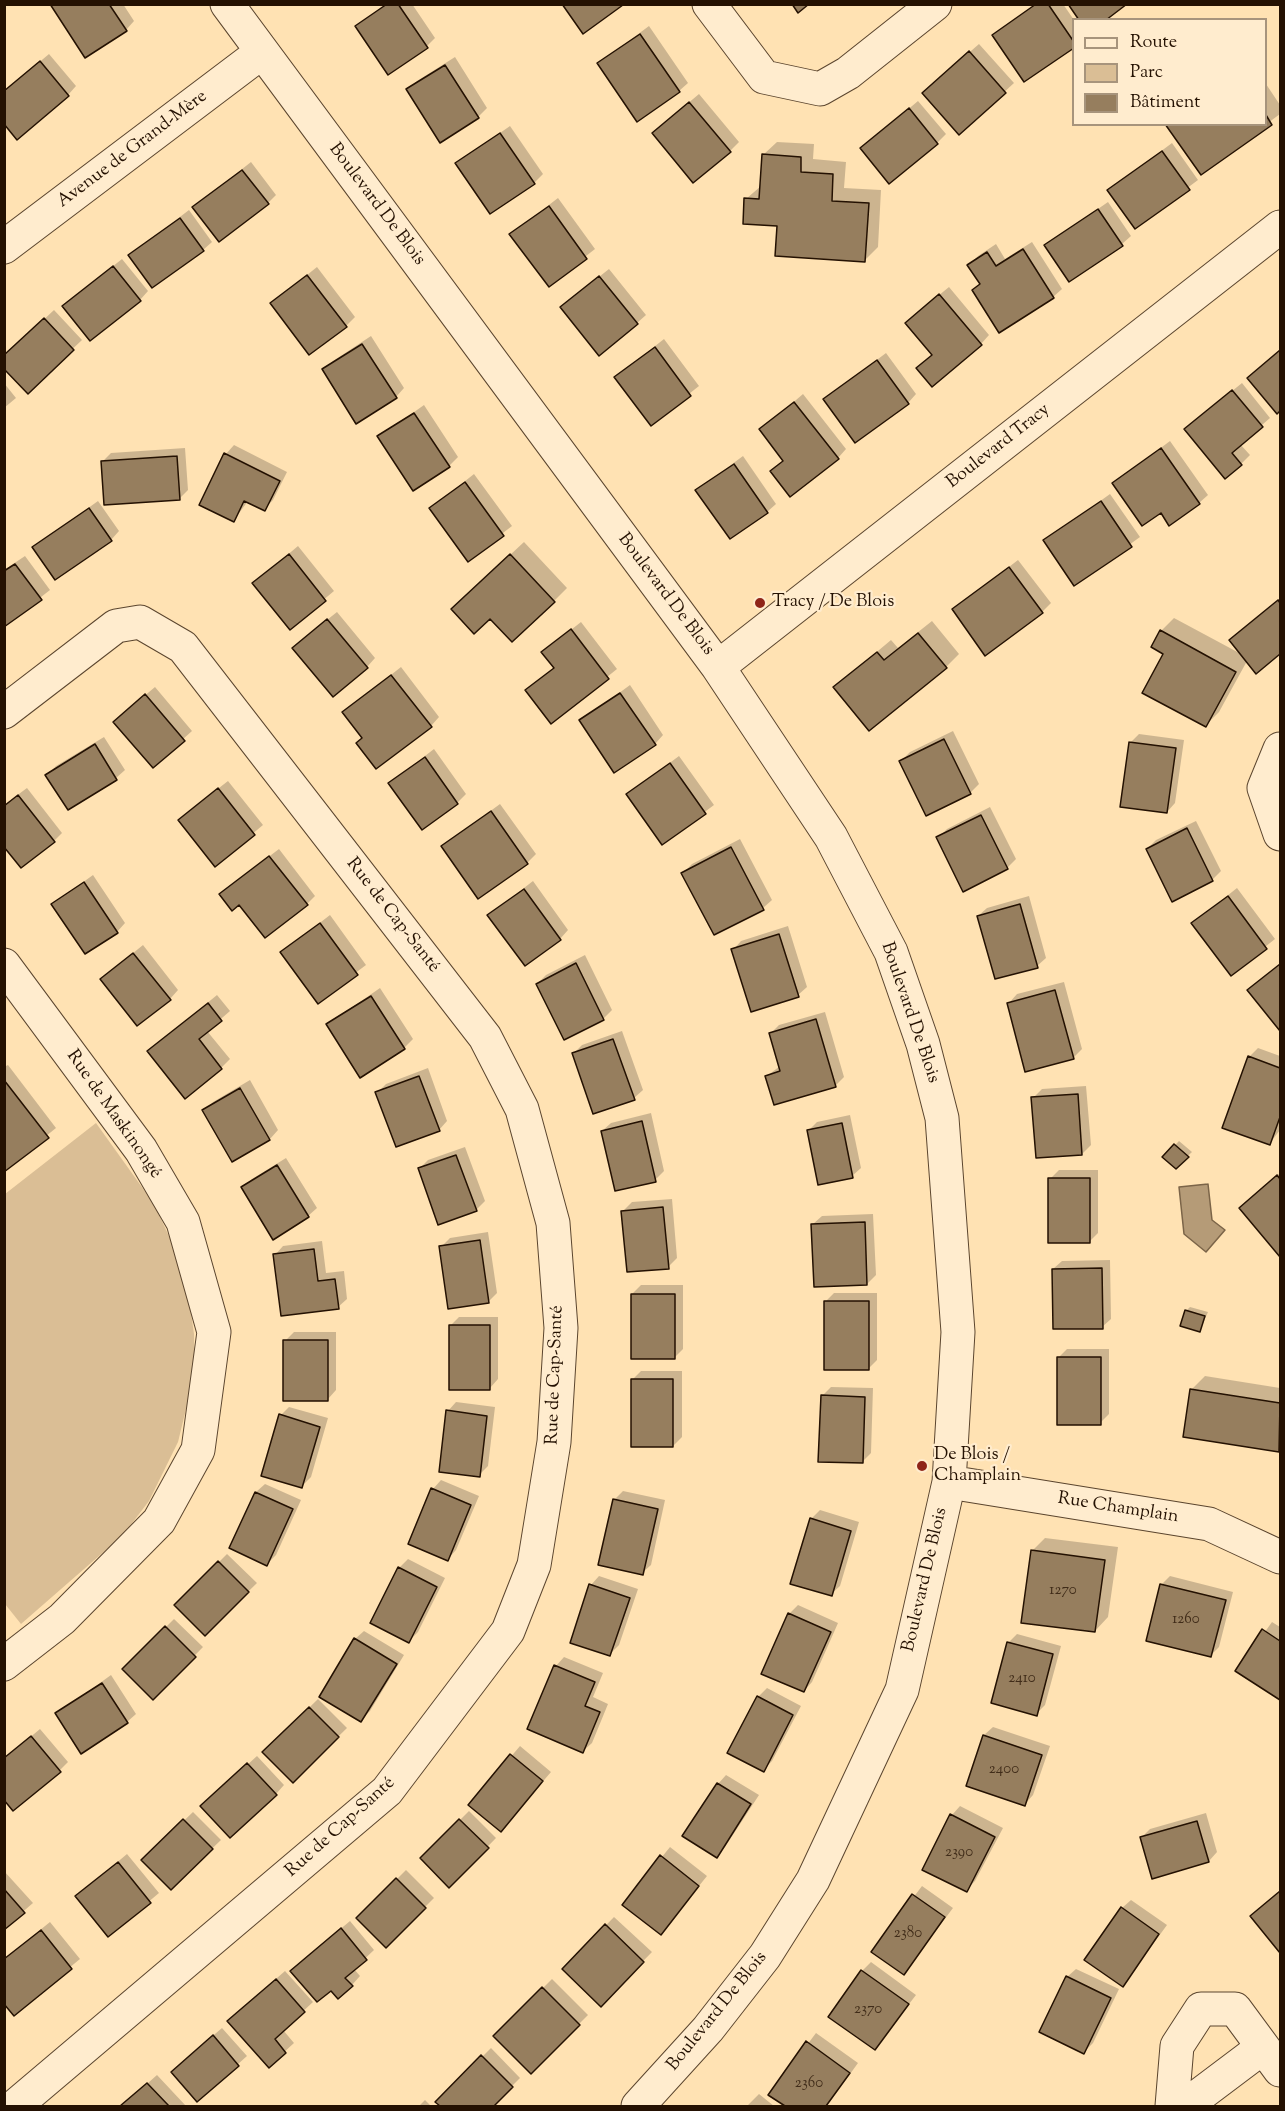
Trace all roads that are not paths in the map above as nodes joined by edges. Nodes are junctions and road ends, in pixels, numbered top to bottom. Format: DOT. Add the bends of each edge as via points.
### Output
graph roads {
  1 [pos="227,4"];
  2 [pos="709,4"];
  3 [pos="935,4"];
  4 [pos="262,52"];
  5 [pos="1281,226"];
  6 [pos="4,247"];
  7 [pos="718,667"];
  8 [pos="4,712"];
  9 [pos="1281,749"];
  10 [pos="1281,834"];
  11 [pos="4,965"];
  12 [pos="949,1482"];
  13 [pos="1281,1557"];
  14 [pos="4,1664"];
  15 [pos="1271,2059"];
  16 [pos="15,2106"];
  17 [pos="638,2106"];
  18 [pos="1172,2106"];
  19 [pos="1185,2106"];
  1 -- 4 [label="street, Boulevard De Blois"];
  2 -- 3 [label="street" via="764,77 820,89 848,73"];
  4 -- 6 [label="street, Avenue de Grand-Mère"];
  4 -- 7 [label="street, Boulevard De Blois"];
  5 -- 7 [label="street, Boulevard Tracy"];
  7 -- 12 [label="street, Boulevard De Blois" via="841,856 891,952 923,1044 942,1118 957,1308"];
  8 -- 16 [label="street, Rue de Cap-Santé" via="116,626 140,622 183,646 485,1037 522,1109 553,1223 561,1328 554,1442 536,1554 508,1631 387,1791"];
  9 -- 10 [label="street" via="1264,788"];
  11 -- 14 [label="street, Rue de Maskinongé" via="139,1147 177,1211 214,1332 198,1450 159,1521 62,1619"];
  12 -- 13 [label="street, Rue Champlain" via="1209,1524"];
  12 -- 17 [label="street, Boulevard De Blois" via="902,1690 813,1880 765,1956 708,2029"];
  15 -- 18 [label="street" via="1234,2009 1201,2009 1177,2046"];
  15 -- 19 [label="street"];
}
